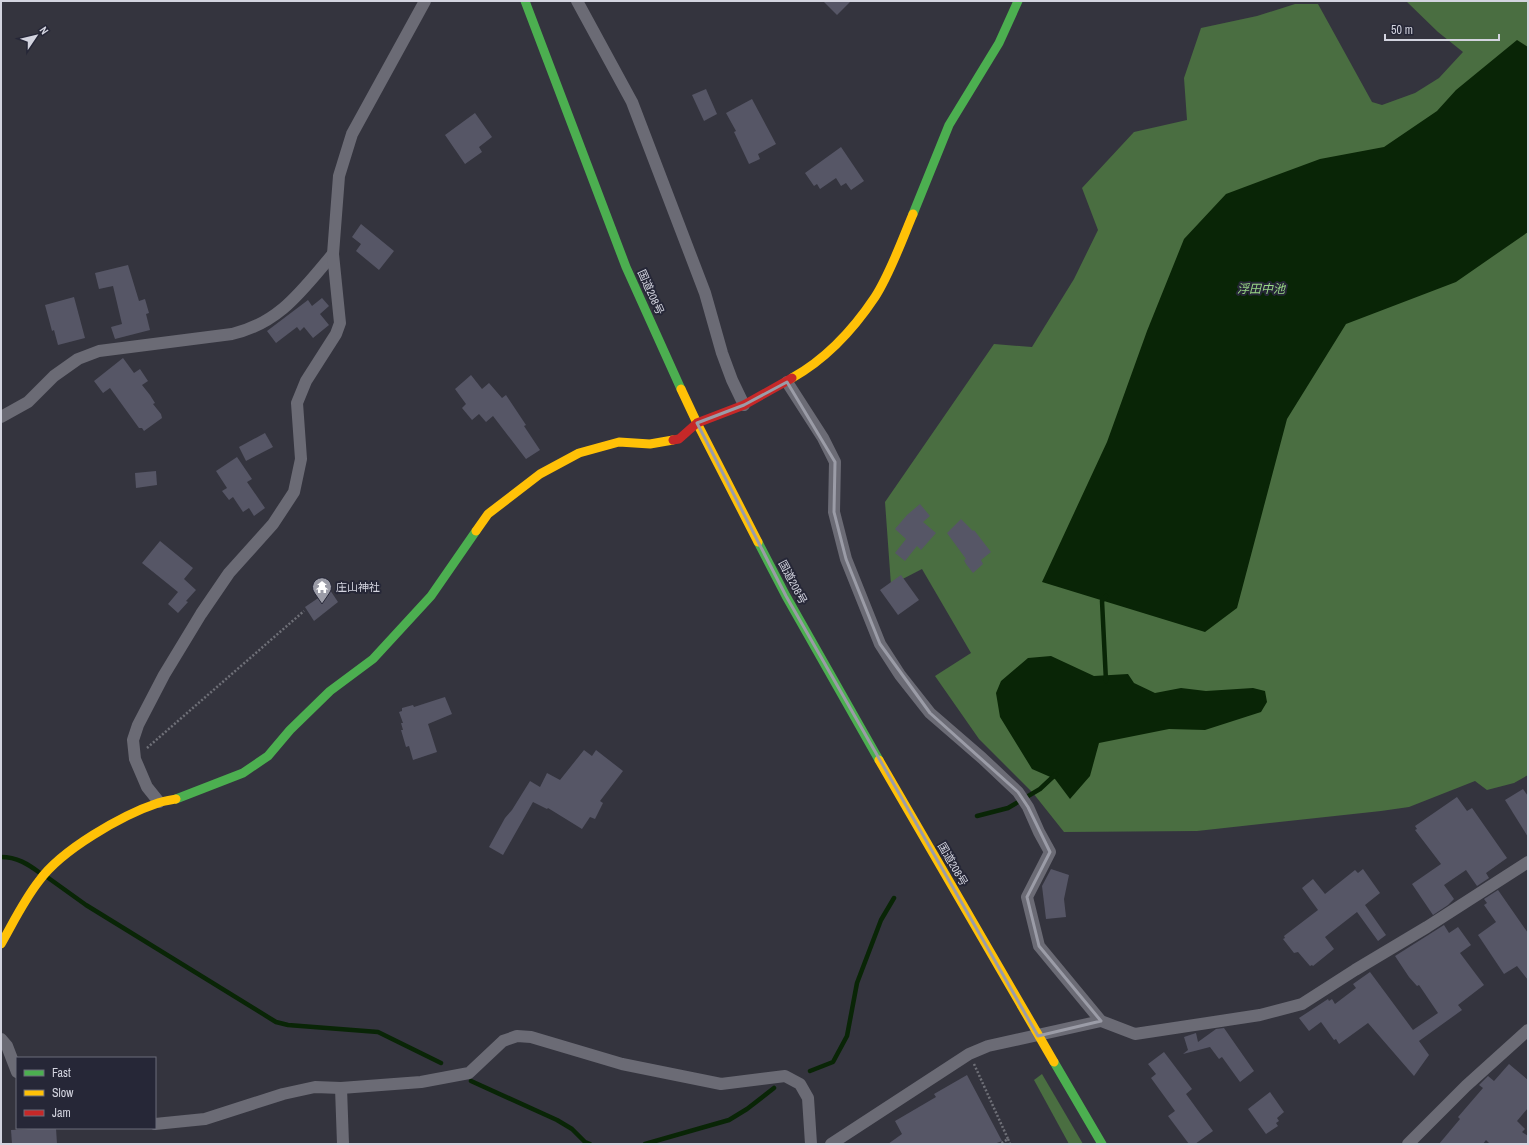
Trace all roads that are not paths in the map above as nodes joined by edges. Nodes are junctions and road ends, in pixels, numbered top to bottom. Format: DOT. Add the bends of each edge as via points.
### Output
graph roads {
  1 [pos="425,1"];
  2 [pos="525,1"];
  3 [pos="577,1"];
  4 [pos="1018,1"];
  5 [pos="333,254"];
  6 [pos="787,382"];
  7 [pos="744,405"];
  8 [pos="1,417"];
  9 [pos="697,423"];
  10 [pos="159,802"];
  11 [pos="1528,862"];
  12 [pos="1,944"];
  13 [pos="1100,1021"];
  14 [pos="1528,1030"];
  15 [pos="1038,1036"];
  16 [pos="1,1039"];
  17 [pos="16,1070"];
  18 [pos="341,1088"];
  19 [pos="156,1124"];
  20 [pos="343,1144"];
  21 [pos="812,1144"];
  22 [pos="830,1144"];
  23 [pos="1102,1144"];
  24 [pos="1408,1144"];
  1 -- 5 [label="street" via="352,134 339,176"];
  2 -- 9 [label="main road, 国道208号" via="626,267"];
  3 -- 7 [label="street" via="632,102 705,293 722,353"];
  4 -- 6 [label="main road" via="999,43 950,125 894,259 875,297 840,342 808,369"];
  5 -- 8 [label="street" via="297,296 272,317 249,330 99,351 78,359 54,376 28,402"];
  5 -- 10 [label="street" via="340,323 336,334 306,380 297,403 301,459 294,492 273,524 229,573 201,614 164,675 133,740 135,759 147,787"];
  6 -- 7 [label="main road"];
  6 -- 13 [label="street" via="823,438 835,462 834,512 846,559 880,644 930,713 1018,792 1028,808 1050,852 1027,898 1039,946"];
  7 -- 9 [label="main road"];
  9 -- 10 [label="main road" via="679,439 650,444 620,442 578,453 540,474 488,514 431,596 373,659 330,691 290,730 268,756 243,773 184,797"];
  9 -- 15 [label="main road, 国道208号" via="786,596"];
  10 -- 12 [label="main road" via="82,841 50,868 39,880"];
  11 -- 13 [label="street" via="1302,1004 1260,1015 1135,1034"];
  13 -- 15 [label="street"];
  14 -- 24 [label="street" via="1466,1086"];
  15 -- 22 [label="street" via="988,1046 969,1054"];
  15 -- 23 [label="main road, 国道208号"];
  16 -- 17 [label="street"];
  18 -- 19 [label="street" via="308,1089 283,1094 205,1119"];
  18 -- 20 [label="street"];
  18 -- 21 [label="street" via="421,1082 469,1073 503,1042 517,1036 531,1037 622,1064 721,1084 785,1076 800,1084 808,1098"];
}
